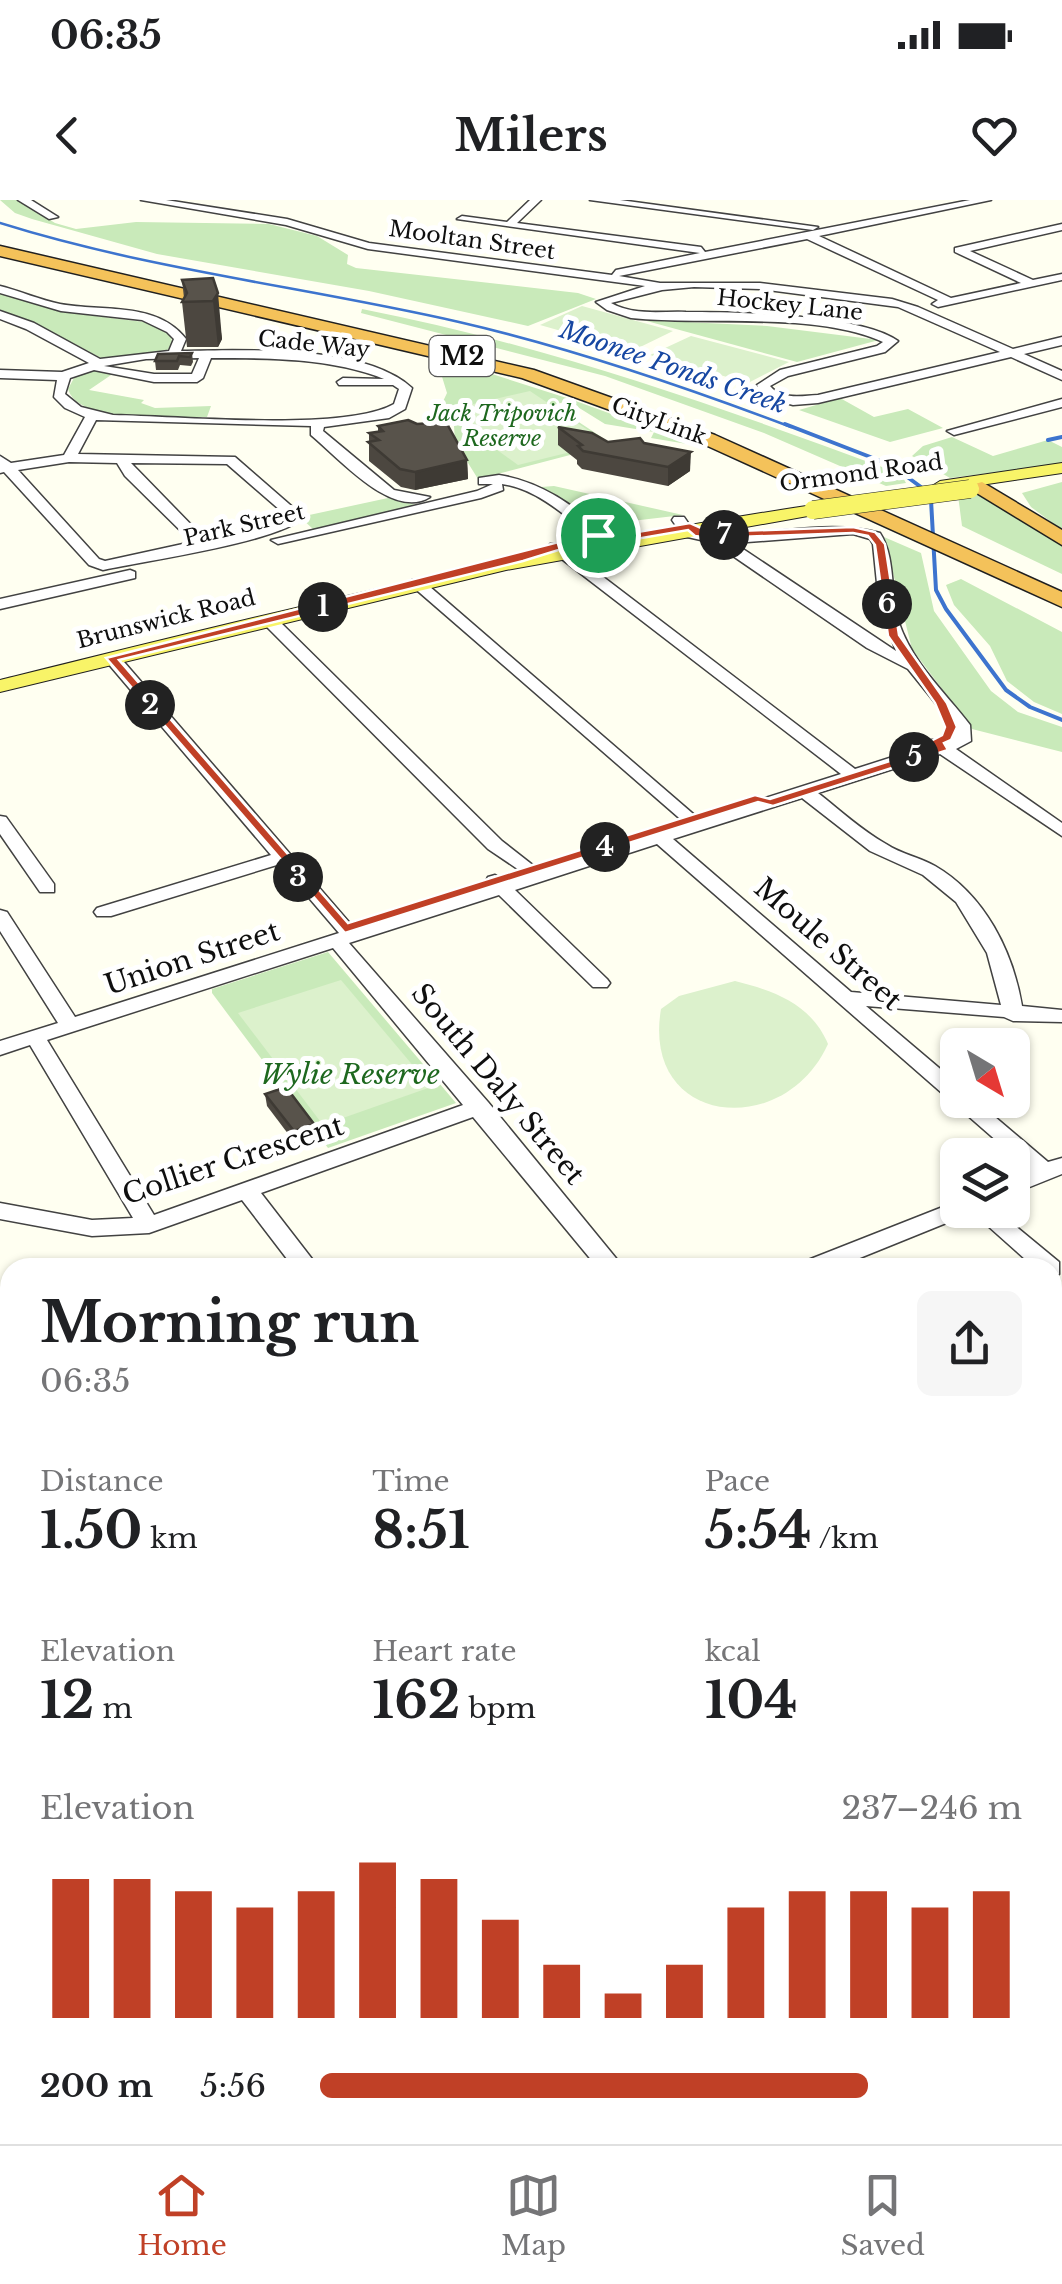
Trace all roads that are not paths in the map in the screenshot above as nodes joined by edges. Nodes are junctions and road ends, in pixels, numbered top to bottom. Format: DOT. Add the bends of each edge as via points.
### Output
graph roads {
  1 [pos="23,200"];
  2 [pos="146,200"];
  3 [pos="536,200"];
  4 [pos="595,200"];
  5 [pos="901,200"];
  6 [pos="986,200"];
  7 [pos="952,207"];
  8 [pos="53,216"];
  9 [pos="462,219"];
  10 [pos="509,225"];
  11 [pos="1062,227"];
  12 [pos="831,230"];
  13 [pos="808,235"];
  14 [pos="0,238"];
  15 [pos="0,251"];
  16 [pos="721,252"];
  17 [pos="0,261"];
  18 [pos="90,275"];
  19 [pos="602,277"];
  20 [pos="1062,277"];
  21 [pos="1031,284"];
  22 [pos="679,286"];
  23 [pos="0,289"];
  24 [pos="948,301"];
  25 [pos="915,309"];
  26 [pos="0,314"];
  27 [pos="1062,341"];
  28 [pos="1010,353"];
  29 [pos="172,355"];
  30 [pos="206,356"];
  31 [pos="92,363"];
  32 [pos="0,374"];
  33 [pos="64,376"];
  34 [pos="1062,376"];
  35 [pos="343,382"];
  36 [pos="402,382"];
  37 [pos="1062,403"];
  38 [pos="92,416"];
  39 [pos="318,423"];
  40 [pos="954,431"];
  41 [pos="69,458"];
  42 [pos="122,459"];
  43 [pos="2,465"];
  44 [pos="1062,472"];
  45 [pos="971,485"];
  46 [pos="498,487"];
  47 [pos="1015,494"];
  48 [pos="838,512"];
  49 [pos="917,522"];
  50 [pos="693,530"];
  51 [pos="603,538"];
  52 [pos="1062,539"];
  53 [pos="642,542"];
  54 [pos="203,545"];
  55 [pos="558,549"];
  56 [pos="958,549"];
  57 [pos="1062,582"];
  58 [pos="417,583"];
  59 [pos="1062,600"];
  60 [pos="0,604"];
  61 [pos="269,620"];
  62 [pos="1062,620"];
  63 [pos="112,658"];
  64 [pos="912,666"];
  65 [pos="0,686"];
  66 [pos="939,745"];
  67 [pos="847,770"];
  68 [pos="806,792"];
  69 [pos="764,800"];
  70 [pos="0,820"];
  71 [pos="690,820"];
  72 [pos="1062,831"];
  73 [pos="660,838"];
  74 [pos="282,858"];
  75 [pos="510,879"];
  76 [pos="47,888"];
  77 [pos="104,912"];
  78 [pos="0,916"];
  79 [pos="341,935"];
  80 [pos="600,983"];
  81 [pos="845,998"];
  82 [pos="1013,1015"];
  83 [pos="1062,1016"];
  84 [pos="67,1022"];
  85 [pos="35,1037"];
  86 [pos="0,1038"];
  87 [pos="0,1048"];
  88 [pos="940,1081"];
  89 [pos="480,1107"];
  90 [pos="986,1118"];
  91 [pos="1054,1169"];
  92 [pos="1030,1179"];
  93 [pos="247,1190"];
  94 [pos="0,1212"];
  95 [pos="940,1217"];
  96 [pos="149,1225"];
  97 [pos="1005,1228"];
  98 [pos="1014,1228"];
  99 [pos="1030,1247"];
  100 [pos="857,1252"];
  101 [pos="300,1258"];
  102 [pos="604,1258"];
  103 [pos="840,1258"];
  104 [pos="845,1258"];
  105 [pos="1042,1258"];
  1 -- 8 [label="street"];
  2 -- 19 [label="street, Mooltan Street" via="287,222 368,246"];
  3 -- 10 [label="street"];
  4 -- 12 [label="street"];
  5 -- 7 [label="street"];
  6 -- 7 [label="street"];
  7 -- 12 [label="street"];
  9 -- 10 [label="street"];
  10 -- 16 [label="street"];
  11 -- 21 [label="street" via="959,250"];
  12 -- 13 [label="street"];
  13 -- 16 [label="street"];
  13 -- 24 [label="street"];
  14 -- 49 [label="highway, CityLink / M2" via="519,356 722,429"];
  15 -- 18 [label="highway, CityLink / M2"];
  16 -- 19 [label="street"];
  17 -- 18 [label="highway"];
  18 -- 49 [label="highway, CityLink / M2" via="528,374"];
  19 -- 22 [label="street, Mooltan Street"];
  20 -- 21 [label="street"];
  21 -- 24 [label="street"];
  22 -- 25 [label="street" via="794,290"];
  22 -- 28 [label="street, Hockey Lane" via="602,303 640,317 825,326 890,340 881,350 780,374 763,387 788,400"];
  23 -- 29 [label="street" via="56,307 163,324 180,339"];
  24 -- 25 [label="street"];
  25 -- 28 [label="street"];
  26 -- 31 [label="street"];
  27 -- 28 [label="street"];
  28 -- 34 [label="street"];
  29 -- 30 [label="street, Cade Way"];
  29 -- 31 [label="street, Cade Way"];
  30 -- 31 [label="street" via="196,378 154,378"];
  30 -- 36 [label="street, Cade Way" via="352,365"];
  31 -- 33 [label="street, Cade Way"];
  32 -- 33 [label="street"];
  33 -- 38 [label="street" via="61,399"];
  35 -- 36 [label="street"];
  36 -- 39 [label="street, Cade Way" via="406,395 400,406 384,415"];
  37 -- 40 [label="street"];
  38 -- 39 [label="street, Cade Way"];
  38 -- 41 [label="street"];
  39 -- 51 [label="street" via="316,432 396,498 498,478 515,481"];
  41 -- 42 [label="street"];
  41 -- 43 [label="street"];
  42 -- 54 [label="street"];
  42 -- 54 [label="street, Park Street" via="230,460 295,515 285,526"];
  43 -- 54 [label="street, Park Street" via="103,566"];
  44 -- 45 [label="main road, Ormond Road"];
  44 -- 47 [label="main road, Ormond Road"];
  45 -- 47 [label="highway"];
  45 -- 48 [label="main road, Ormond Road, bridge"];
  46 -- 60 [label="street, Park Street"];
  47 -- 52 [label="highway"];
  48 -- 50 [label="main road, Ormond Road"];
  48 -- 50 [label="street, Brunswick Road" via="853,530"];
  48 -- 56 [label="highway"];
  48 -- 64 [label="street" via="880,544 890,626"];
  49 -- 56 [label="highway, CityLink / M2"];
  50 -- 51 [label="main road, Brunswick Road"];
  50 -- 53 [label="street, Brunswick Road"];
  50 -- 64 [label="street"];
  51 -- 55 [label="main road, Brunswick Road"];
  55 -- 58 [label="main road, Brunswick Road"];
  55 -- 67 [label="street"];
  56 -- 57 [label="highway, CityLink / M2"];
  56 -- 59 [label="highway, CityLink / M2"];
  56 -- 62 [label="highway"];
  58 -- 61 [label="main road, Brunswick Road"];
  58 -- 71 [label="street"];
  61 -- 63 [label="main road, Brunswick Road"];
  61 -- 75 [label="street" via="494,846"];
  63 -- 65 [label="main road, Brunswick Road"];
  63 -- 74 [label="street, South Daly Street"];
  64 -- 66 [label="street" via="964,728 962,741"];
  66 -- 67 [label="street, Union Street"];
  66 -- 68 [label="street, Union Street"];
  66 -- 72 [label="street"];
  67 -- 69 [label="street, Union Street"];
  68 -- 69 [label="street, Union Street"];
  68 -- 82 [label="street" via="879,848 930,871 964,902 1002,962"];
  69 -- 71 [label="street, Union Street"];
  69 -- 73 [label="street, Union Street"];
  70 -- 76 [label="street"];
  71 -- 75 [label="street, Union Street"];
  73 -- 75 [label="street, Union Street"];
  73 -- 81 [label="street, Moule Street"];
  74 -- 77 [label="street"];
  74 -- 79 [label="street, South Daly Street"];
  75 -- 79 [label="street, Union Street"];
  75 -- 80 [label="street"];
  78 -- 84 [label="street"];
  79 -- 84 [label="street, Union Street"];
  79 -- 89 [label="street, South Daly Street"];
  81 -- 82 [label="street"];
  81 -- 88 [label="street, Moule Street"];
  82 -- 83 [label="street"];
  84 -- 85 [label="street, Union Street"];
  84 -- 86 [label="street, Union Street"];
  85 -- 87 [label="street, Union Street"];
  85 -- 96 [label="street"];
  89 -- 93 [label="street, Collier Crescent"];
  89 -- 102 [label="street, South Daly Street"];
  90 -- 91 [label="street, Moule Street"];
  91 -- 92 [label="street"];
  93 -- 96 [label="street, Collier Crescent"];
  93 -- 101 [label="street"];
  94 -- 96 [label="street, Collier Crescent" via="92,1228"];
  95 -- 100 [label="street"];
  97 -- 99 [label="street"];
  98 -- 99 [label="street"];
  99 -- 105 [label="street"];
  100 -- 103 [label="street"];
  100 -- 104 [label="street"];
}
